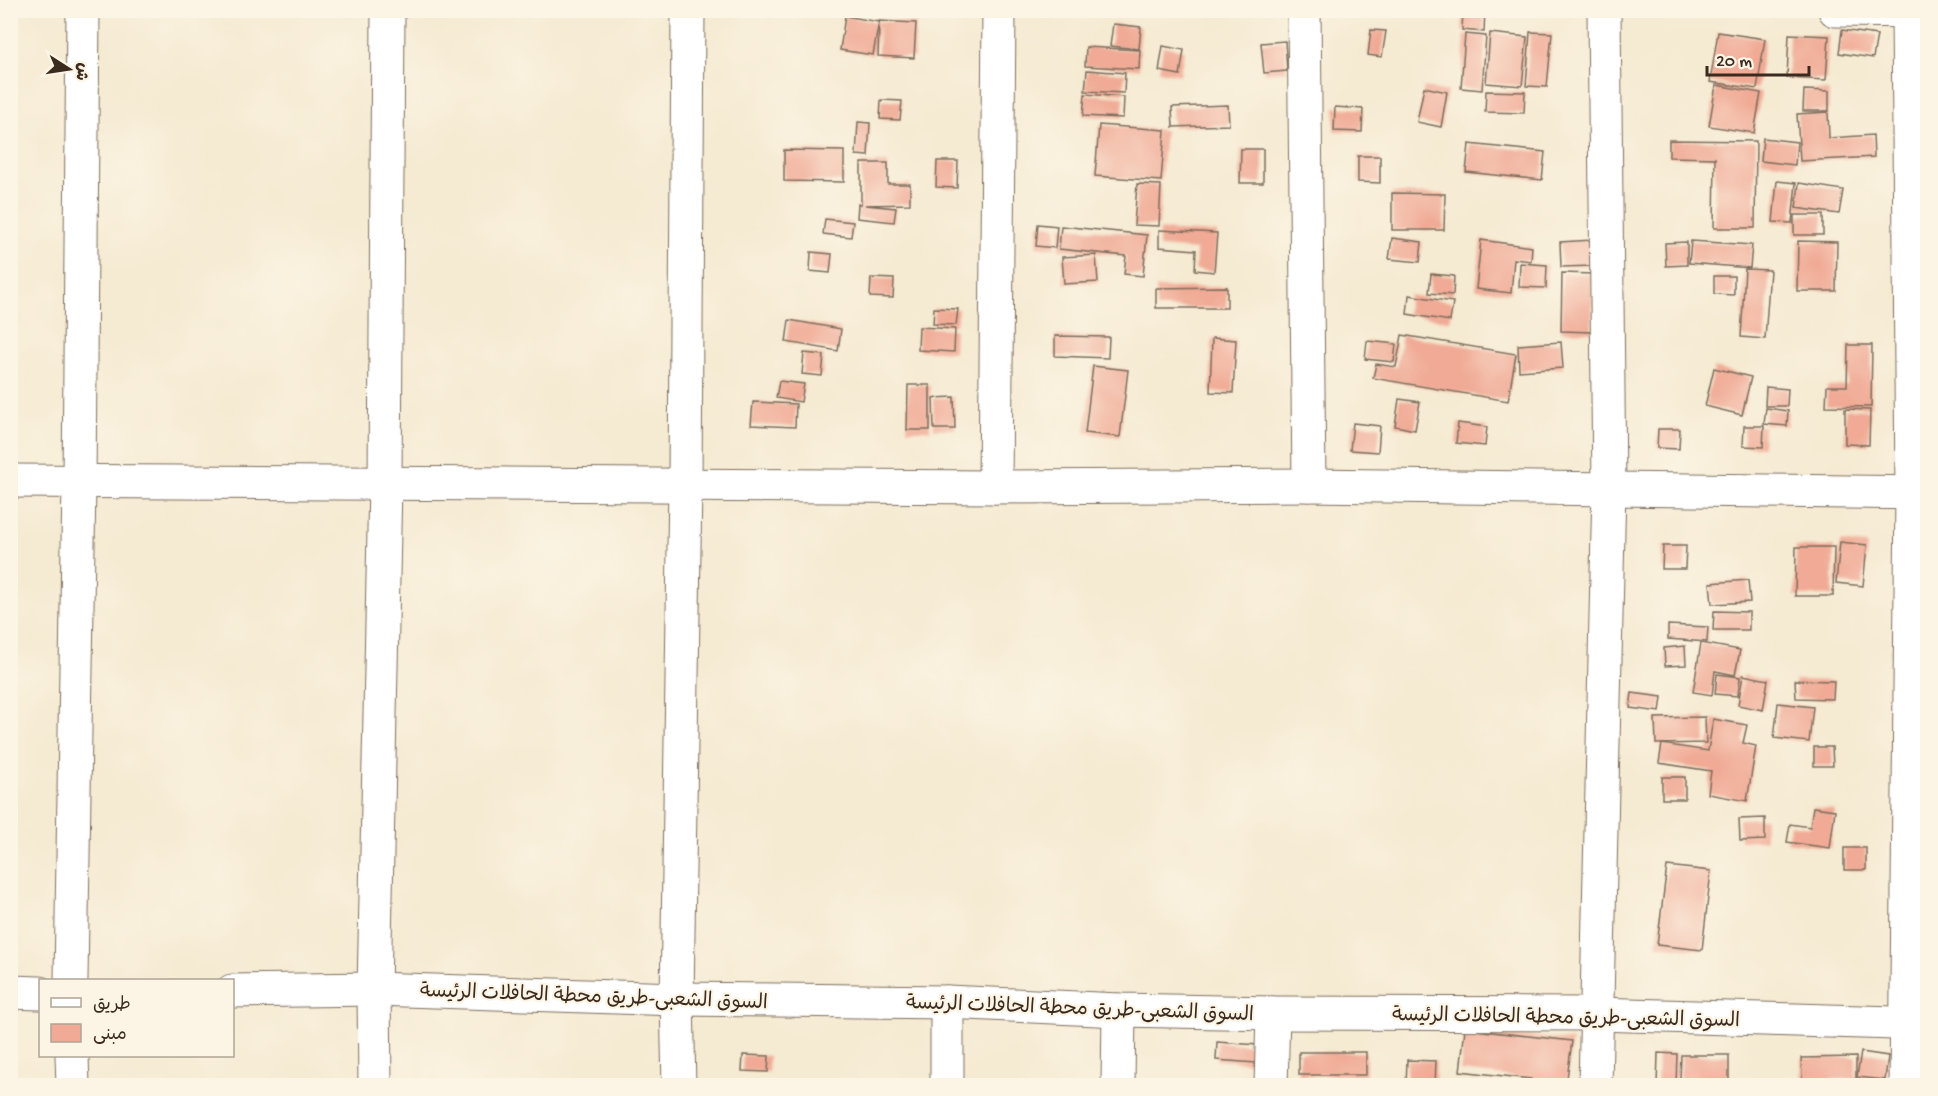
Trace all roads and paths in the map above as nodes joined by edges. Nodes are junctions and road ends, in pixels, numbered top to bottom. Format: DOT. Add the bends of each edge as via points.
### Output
graph roads {
  1 [pos="83,10"];
  2 [pos="388,10"];
  3 [pos="688,10"];
  4 [pos="999,10"];
  5 [pos="1304,10"];
  6 [pos="1604,10"];
  7 [pos="1835,10"];
  8 [pos="1908,11"];
  9 [pos="1928,11"];
  10 [pos="10,481"];
  11 [pos="79,483"];
  12 [pos="385,485"];
  13 [pos="685,485"];
  14 [pos="1309,485"];
  15 [pos="995,487"];
  16 [pos="1609,488"];
  17 [pos="1920,493"];
  18 [pos="71,979"];
  19 [pos="374,989"];
  20 [pos="234,991"];
  21 [pos="10,992"];
  22 [pos="39,993"];
  23 [pos="677,999"];
  24 [pos="947,1002"];
  25 [pos="1119,1010"];
  26 [pos="1273,1013"];
  27 [pos="1596,1014"];
  28 [pos="1917,1024"];
  29 [pos="72,1057"];
  30 [pos="73,1086"];
  31 [pos="375,1086"];
  32 [pos="679,1086"];
  33 [pos="947,1086"];
  34 [pos="1118,1086"];
  35 [pos="1271,1086"];
  36 [pos="1596,1086"];
  37 [pos="1906,1086"];
  1 -- 11 [label="street"];
  2 -- 12 [label="street"];
  3 -- 13 [label="street"];
  4 -- 15 [label="street"];
  5 -- 14 [label="street"];
  6 -- 16 [label="street"];
  7 -- 8 [label="street"];
  8 -- 9 [label="street"];
  8 -- 17 [label="street"];
  10 -- 11 [label="street"];
  11 -- 12 [label="street"];
  11 -- 18 [label="street"];
  12 -- 13 [label="street"];
  12 -- 19 [label="street"];
  13 -- 15 [label="street"];
  13 -- 23 [label="street"];
  14 -- 15 [label="street"];
  14 -- 16 [label="street"];
  16 -- 17 [label="street"];
  16 -- 27 [label="street"];
  17 -- 28 [label="street"];
  19 -- 20 [label="street, السوق الشعبى-طريق محطة الحافلات الرئيسة"];
  19 -- 23 [label="street, السوق الشعبى-طريق محطة الحافلات الرئيسة"];
  19 -- 31 [label="street"];
  21 -- 22 [label="street"];
  23 -- 24 [label="street, السوق الشعبى-طريق محطة الحافلات الرئيسة"];
  23 -- 32 [label="street"];
  24 -- 25 [label="street, السوق الشعبى-طريق محطة الحافلات الرئيسة"];
  24 -- 33 [label="street"];
  25 -- 26 [label="street, السوق الشعبى-طريق محطة الحافلات الرئيسة"];
  25 -- 34 [label="street"];
  26 -- 27 [label="street, السوق الشعبى-طريق محطة الحافلات الرئيسة"];
  26 -- 35 [label="street"];
  27 -- 28 [label="street, السوق الشعبى-طريق محطة الحافلات الرئيسة"];
  27 -- 36 [label="street"];
  28 -- 37 [label="street"];
  29 -- 30 [label="street"];
}
